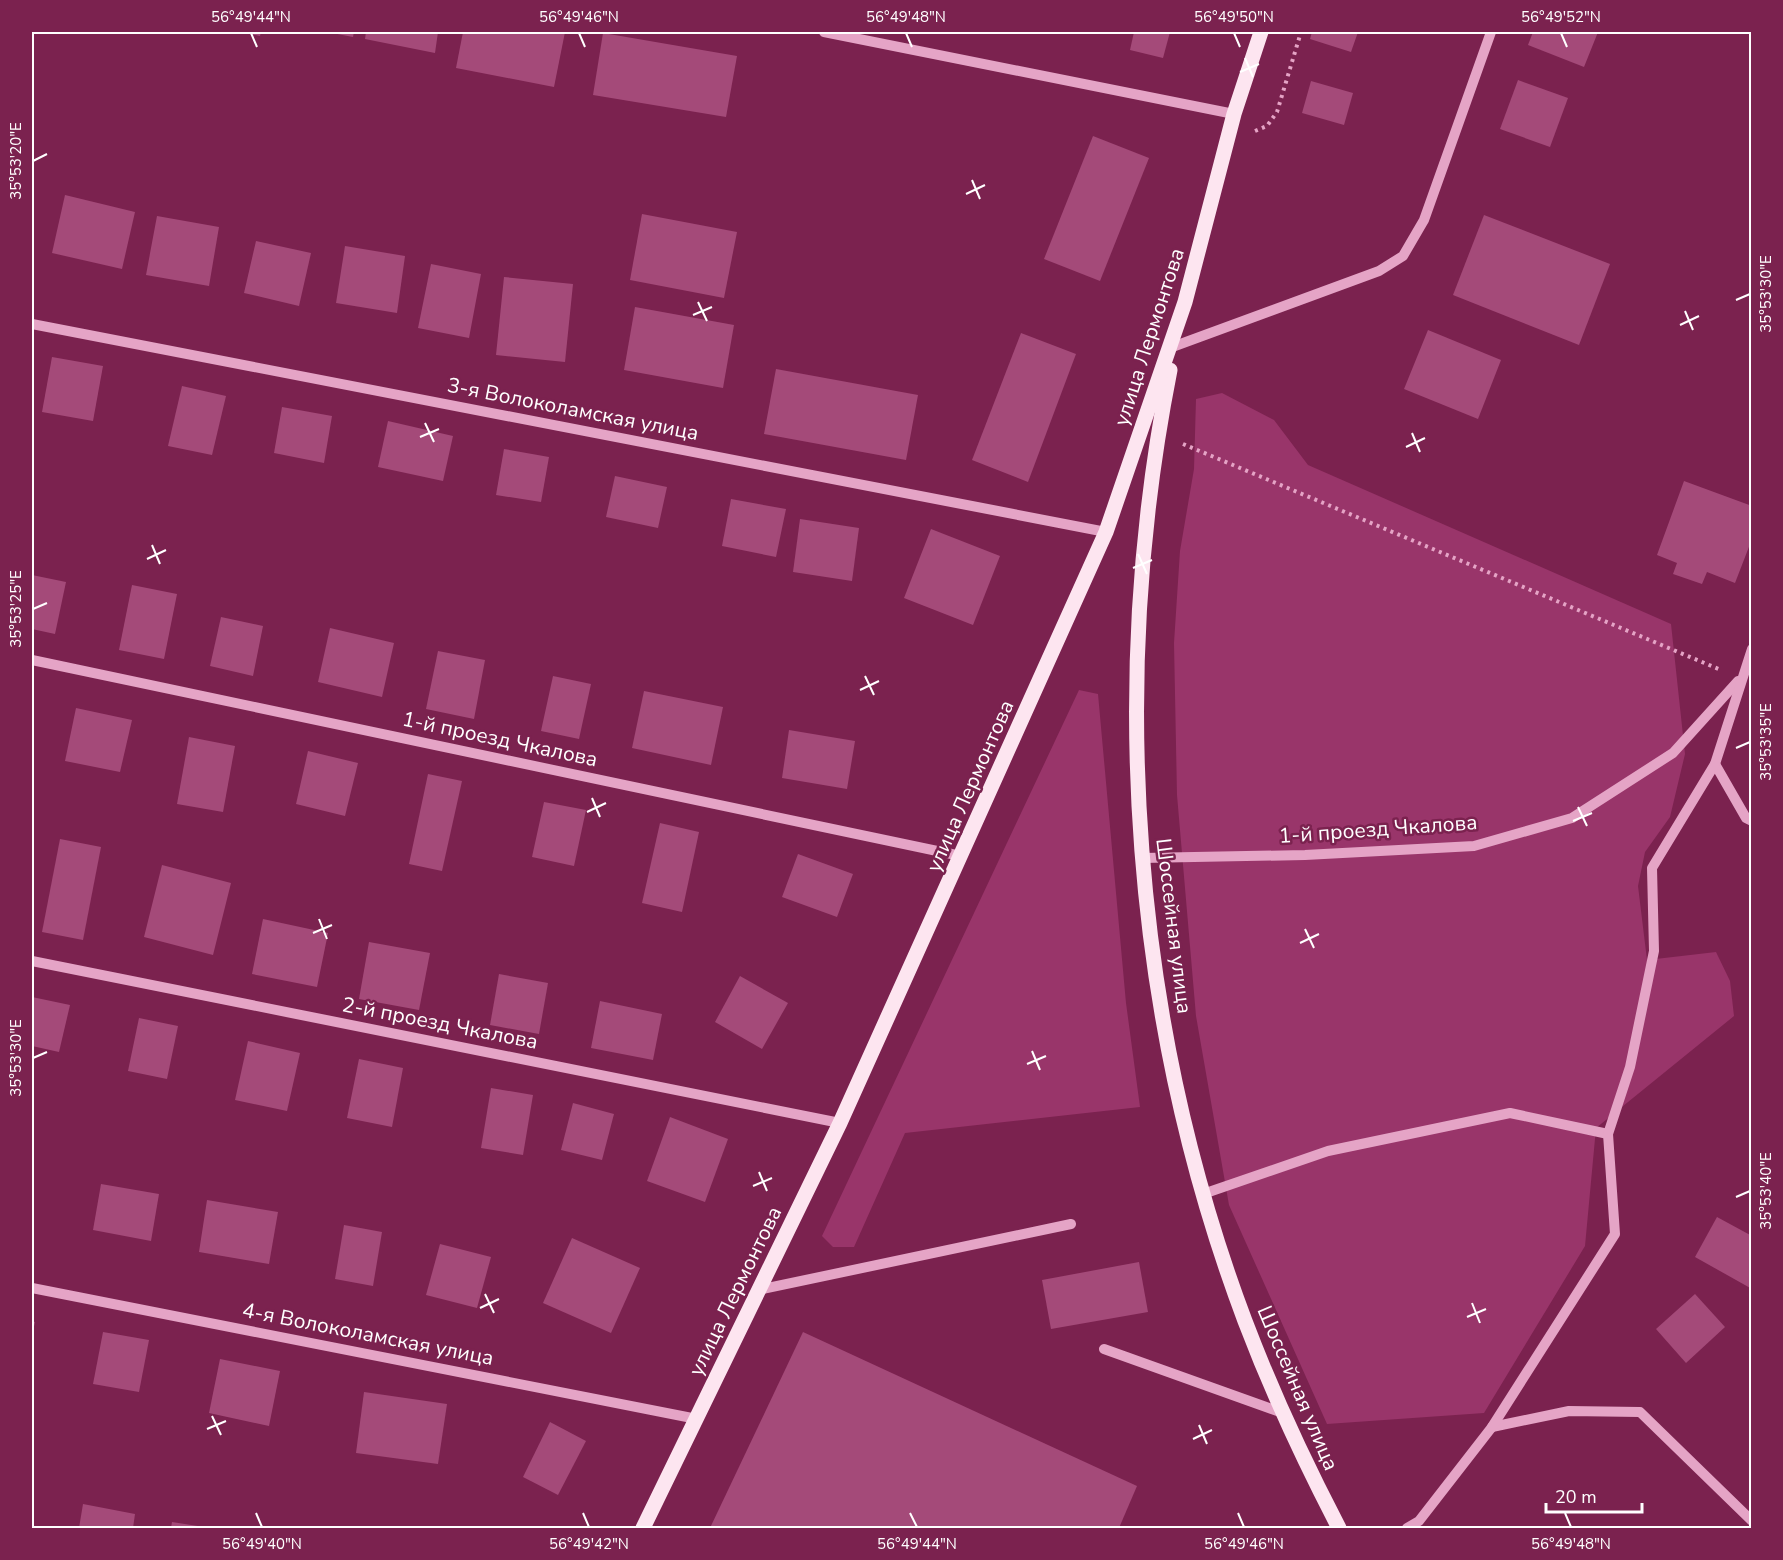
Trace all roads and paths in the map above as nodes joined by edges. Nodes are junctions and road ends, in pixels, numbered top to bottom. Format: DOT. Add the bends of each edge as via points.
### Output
graph roads {
  1 [pos="824,32"];
  2 [pos="1261,32"];
  3 [pos="1301,32"];
  4 [pos="1491,32"];
  5 [pos="1234,114"];
  6 [pos="1228,140"];
  7 [pos="1185,303"];
  8 [pos="32,324"];
  9 [pos="1175,346"];
  10 [pos="1159,434"];
  11 [pos="1107,532"];
  12 [pos="1752,649"];
  13 [pos="32,660"];
  14 [pos="1741,678"];
  15 [pos="1715,764"];
  16 [pos="1752,821"];
  17 [pos="961,856"];
  18 [pos="1142,858"];
  19 [pos="32,961"];
  20 [pos="840,1124"];
  21 [pos="1608,1134"];
  22 [pos="1203,1194"];
  23 [pos="1071,1224"];
  24 [pos="32,1288"];
  25 [pos="759,1290"];
  26 [pos="1104,1349"];
  27 [pos="1283,1413"];
  28 [pos="697,1419"];
  29 [pos="1492,1426"];
  30 [pos="1752,1521"];
  31 [pos="644,1528"];
  32 [pos="1338,1528"];
  33 [pos="1407,1528"];
  1 -- 5 [label="street"];
  2 -- 5 [label="main road, улица Лермонтова"];
  3 -- 6 [label="path" via="1277,112 1267,126"];
  4 -- 9 [label="street" via="1424,220 1403,256 1380,271"];
  5 -- 6 [label="main road, улица Лермонтова"];
  6 -- 7 [label="main road, улица Лермонтова"];
  7 -- 9 [label="main road, Шоссейная улица"];
  7 -- 11 [label="main road, улица Лермонтова"];
  8 -- 11 [label="street, 3-я Волоколамская улица"];
  9 -- 10 [label="main road, Шоссейная улица"];
  10 -- 14 [label="path"];
  10 -- 18 [label="main road, Шоссейная улица" via="1147,518 1136,688"];
  11 -- 17 [label="main road, улица Лермонтова"];
  12 -- 14 [label="street"];
  13 -- 17 [label="street, 1-й проезд Чкалова"];
  14 -- 15 [label="street"];
  14 -- 18 [label="street, 1-й проезд Чкалова" via="1673,753 1572,818 1474,846"];
  15 -- 16 [label="street" via="1746,818"];
  15 -- 21 [label="street" via="1652,868 1654,951 1630,1067"];
  17 -- 20 [label="main road, улица Лермонтова"];
  18 -- 22 [label="main road, Шоссейная улица" via="1161,1005"];
  19 -- 20 [label="street, 2-й проезд Чкалова"];
  20 -- 25 [label="main road, улица Лермонтова"];
  21 -- 22 [label="street" via="1510,1113 1328,1151"];
  21 -- 29 [label="street" via="1615,1234"];
  22 -- 27 [label="main road, Шоссейная улица" via="1245,1320"];
  23 -- 25 [label="street"];
  24 -- 28 [label="street, 4-я Волоколамская улица"];
  25 -- 28 [label="main road, улица Лермонтова"];
  26 -- 27 [label="street"];
  27 -- 32 [label="main road, Шоссейная улица"];
  28 -- 31 [label="main road, улица Лермонтова"];
  29 -- 30 [label="street" via="1569,1411 1640,1412"];
  29 -- 33 [label="street" via="1419,1521"];
}
